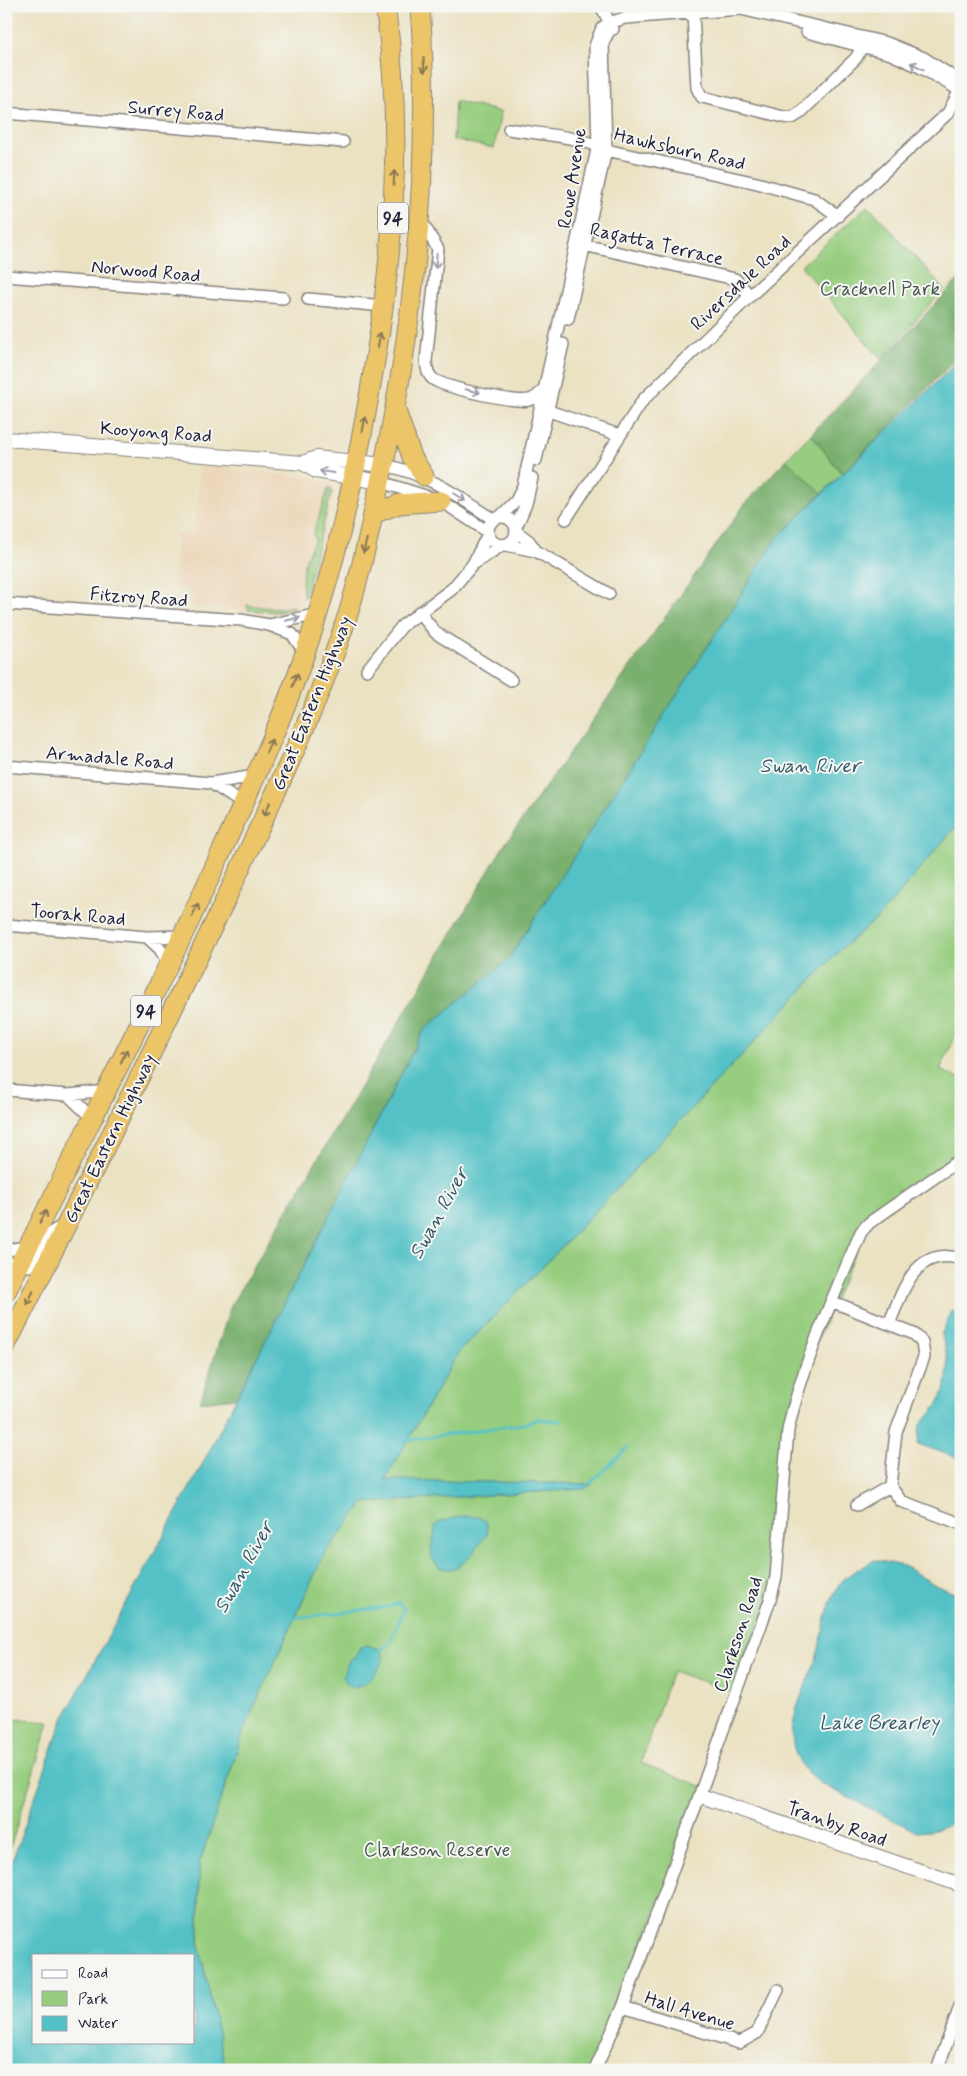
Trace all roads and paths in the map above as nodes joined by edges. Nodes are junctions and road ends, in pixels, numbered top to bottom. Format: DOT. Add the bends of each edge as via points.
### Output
graph roads {
  1 [pos="385,6"];
  2 [pos="420,6"];
  3 [pos="601,6"];
  4 [pos="694,17"];
  5 [pos="611,26"];
  6 [pos="866,42"];
  7 [pos="960,88"];
  8 [pos="6,113"];
  9 [pos="509,129"];
  10 [pos="343,142"];
  11 [pos="602,148"];
  12 [pos="838,216"];
  13 [pos="419,218"];
  14 [pos="582,245"];
  15 [pos="6,276"];
  16 [pos="750,296"];
  17 [pos="283,298"];
  18 [pos="308,299"];
  19 [pos="384,306"];
  20 [pos="544,389"];
  21 [pos="544,409"];
  22 [pos="396,410"];
  23 [pos="619,435"];
  24 [pos="6,439"];
  25 [pos="356,468"];
  26 [pos="383,473"];
  27 [pos="424,476"];
  28 [pos="441,501"];
  29 [pos="373,514"];
  30 [pos="497,518"];
  31 [pos="566,519"];
  32 [pos="516,530"];
  33 [pos="488,533"];
  34 [pos="504,545"];
  35 [pos="536,551"];
  36 [pos="473,564"];
  37 [pos="609,594"];
  38 [pos="6,604"];
  39 [pos="419,612"];
  40 [pos="318,614"];
  41 [pos="269,625"];
  42 [pos="305,653"];
  43 [pos="367,670"];
  44 [pos="511,680"];
  45 [pos="6,766"];
  46 [pos="256,776"];
  47 [pos="211,783"];
  48 [pos="244,804"];
  49 [pos="6,925"];
  50 [pos="183,936"];
  51 [pos="147,937"];
  52 [pos="169,965"];
  53 [pos="6,1090"];
  54 [pos="107,1091"];
  55 [pos="68,1094"];
  56 [pos="92,1118"];
  57 [pos="961,1159"];
  58 [pos="67,1222"];
  59 [pos="28,1247"];
  60 [pos="6,1250"];
  61 [pos="961,1260"];
  62 [pos="13,1264"];
  63 [pos="6,1292"];
  64 [pos="831,1301"];
  65 [pos="889,1324"];
  66 [pos="6,1345"];
  67 [pos="890,1486"];
  68 [pos="857,1505"];
  69 [pos="961,1524"];
  70 [pos="701,1796"];
  71 [pos="961,1884"];
  72 [pos="778,1990"];
  73 [pos="961,2004"];
  74 [pos="623,2007"];
  75 [pos="595,2070"];
  76 [pos="937,2070"];
  19 -- 1 [label="highway, Great Eastern Highway / 94, one-way" via="395,151 395,94"];
  2 -- 13 [label="highway, Great Eastern Highway / 94, one-way" via="425,75"];
  3 -- 5 [label="street"];
  4 -- 5 [label="street" via="625,18"];
  4 -- 6 [label="street" via="741,9"];
  4 -- 6 [label="street" via="697,88 702,96 784,118 800,113 856,58"];
  5 -- 11 [label="street, Rowe Avenue" via="603,42"];
  6 -- 7 [label="street" via="924,58"];
  7 -- 12 [label="street, Riversdale Road" via="948,113"];
  8 -- 10 [label="street, Surrey Road"];
  9 -- 11 [label="street, Hawksburn Road"];
  11 -- 12 [label="street, Hawksburn Road" via="814,199"];
  11 -- 14 [label="street, Rowe Avenue"];
  12 -- 16 [label="street, Riversdale Road"];
  13 -- 20 [label="street, one-way" via="438,249 426,361 428,373 449,386 518,402 531,400"];
  13 -- 22 [label="highway, Great Eastern Highway / 94"];
  14 -- 16 [label="street, Ragatta Terrace" via="735,279"];
  14 -- 20 [label="street, Rowe Avenue"];
  14 -- 21 [label="street, Rowe Avenue"];
  15 -- 17 [label="street, Norwood Road"];
  16 -- 23 [label="street, Riversdale Road" via="642,400"];
  18 -- 19 [label="street"];
  25 -- 19 [label="highway, Great Eastern Highway / 94, one-way"];
  20 -- 21 [label="street, Rowe Avenue"];
  21 -- 23 [label="street"];
  21 -- 30 [label="street, Rowe Avenue" via="523,486 516,501"];
  21 -- 32 [label="street, Rowe Avenue" via="527,498"];
  22 -- 26 [label="highway, Great Eastern Highway / 94"];
  22 -- 27 [label="highway" via="412,457"];
  23 -- 31 [label="street, Riversdale Road"];
  24 -- 25 [label="street, Kooyong Road" via="303,463 316,471"];
  25 -- 26 [label="street, Kooyong Road"];
  25 -- 40 [label="highway, Great Eastern Highway / 94"];
  26 -- 27 [label="street" via="408,470"];
  26 -- 28 [label="street"];
  26 -- 29 [label="highway, Great Eastern Highway / 94"];
  27 -- 30 [label="street, one-way"];
  28 -- 29 [label="highway" via="399,504"];
  28 -- 33 [label="street"];
  29 -- 58 [label="highway, Great Eastern Highway / 94, one-way" via="348,613 314,705 180,996"];
  30 -- 32 [label="street" via="510,519"];
  30 -- 33 [label="street"];
  32 -- 34 [label="street" via="513,540"];
  32 -- 35 [label="street"];
  33 -- 34 [label="street" via="493,542"];
  33 -- 36 [label="street"];
  34 -- 35 [label="street"];
  34 -- 36 [label="street"];
  35 -- 37 [label="street"];
  36 -- 39 [label="street" via="452,589"];
  38 -- 41 [label="street, Fitzroy Road" via="241,620"];
  39 -- 43 [label="street" via="397,632"];
  39 -- 44 [label="street" via="436,633"];
  41 -- 40 [label="street, Fitzroy Road, one-way"];
  40 -- 42 [label="highway, Great Eastern Highway / 94"];
  41 -- 42 [label="street, Fitzroy Road" via="292,634"];
  46 -- 42 [label="highway, Great Eastern Highway / 94, one-way"];
  45 -- 47 [label="street, Armadale Road"];
  46 -- 47 [label="street, Armadale Road"];
  46 -- 48 [label="highway, Great Eastern Highway / 94"];
  47 -- 48 [label="street, Armadale Road"];
  50 -- 48 [label="highway, Great Eastern Highway / 94, one-way"];
  49 -- 51 [label="street, Toorak Road"];
  50 -- 51 [label="street, Toorak Road"];
  50 -- 52 [label="highway, Great Eastern Highway / 94"];
  51 -- 52 [label="street, Toorak Road" via="160,949"];
  54 -- 52 [label="highway, Great Eastern Highway / 94, one-way"];
  53 -- 55 [label="street"];
  54 -- 55 [label="street"];
  54 -- 56 [label="highway, Great Eastern Highway / 94"];
  55 -- 56 [label="street"];
  59 -- 56 [label="highway, Great Eastern Highway / 94, one-way"];
  57 -- 64 [label="street, Clarkson Road" via="865,1228"];
  58 -- 62 [label="street" via="52,1232 34,1263 29,1266"];
  58 -- 66 [label="highway, Great Eastern Highway / 94, one-way"];
  59 -- 60 [label="street"];
  59 -- 62 [label="highway, Great Eastern Highway / 94"];
  61 -- 65 [label="street" via="934,1257 915,1270"];
  62 -- 63 [label="highway, Great Eastern Highway / 94"];
  64 -- 65 [label="street"];
  64 -- 70 [label="street, Clarkson Road" via="793,1407 788,1430 776,1577 770,1600"];
  65 -- 67 [label="street" via="914,1334 922,1342 924,1357 896,1432"];
  67 -- 68 [label="street"];
  67 -- 69 [label="street" via="902,1501"];
  70 -- 71 [label="street, Tranby Road"];
  70 -- 74 [label="street, Clarkson Road"];
  72 -- 74 [label="street, Hall Avenue" via="757,2033 739,2043"];
  73 -- 76 [label="street"];
  74 -- 75 [label="street, Clarkson Road"];
}
